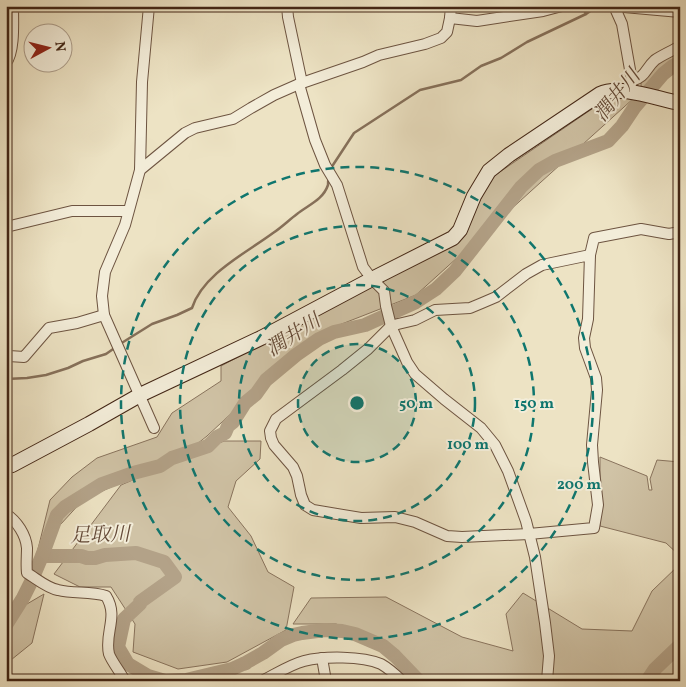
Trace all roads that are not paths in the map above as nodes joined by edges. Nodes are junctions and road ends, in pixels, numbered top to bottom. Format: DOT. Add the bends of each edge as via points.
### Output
graph roads {
  1 [pos="13,6"];
  2 [pos="149,6"];
  3 [pos="287,6"];
  4 [pos="451,6"];
  5 [pos="562,6"];
  6 [pos="615,7"];
  7 [pos="680,12"];
  8 [pos="450,18"];
  9 [pos="680,46"];
  10 [pos="6,63"];
  11 [pos="300,84"];
  12 [pos="632,89"];
  13 [pos="680,103"];
  14 [pos="140,170"];
  15 [pos="128,211"];
  16 [pos="6,227"];
  17 [pos="680,232"];
  18 [pos="590,255"];
  19 [pos="372,279"];
  20 [pos="104,315"];
  21 [pos="391,324"];
  22 [pos="6,354"];
  23 [pos="140,395"];
  24 [pos="154,428"];
  25 [pos="6,466"];
  26 [pos="6,514"];
  27 [pos="529,534"];
  28 [pos="322,658"];
  29 [pos="280,677"];
  30 [pos="125,681"];
  31 [pos="262,681"];
  32 [pos="326,681"];
  33 [pos="402,681"];
  34 [pos="547,681"];
  1 -- 10 [label="street" via="12,48"];
  2 -- 14 [label="street" via="142,82"];
  3 -- 11 [label="street"];
  4 -- 8 [label="street"];
  5 -- 8 [label="street" via="477,22"];
  6 -- 7 [label="street"];
  6 -- 12 [label="street" via="622,24"];
  8 -- 11 [label="street" via="442,38 378,55"];
  9 -- 12 [label="street" via="656,59"];
  11 -- 14 [label="street" via="233,119 185,133"];
  11 -- 19 [label="street" via="318,148 337,185 363,267"];
  12 -- 13 [label="street"];
  12 -- 19 [label="street" via="600,94 509,155 489,171 453,238"];
  14 -- 15 [label="street"];
  15 -- 16 [label="street" via="72,212"];
  15 -- 20 [label="street" via="105,272"];
  17 -- 18 [label="street" via="670,234 641,229 594,238"];
  18 -- 21 [label="street" via="542,265 496,297 470,308 435,310 415,320"];
  18 -- 27 [label="street" via="588,319 584,338 597,390 592,453 598,505 594,528"];
  19 -- 21 [label="street" via="384,292"];
  19 -- 23 [label="street" via="261,338"];
  20 -- 22 [label="street" via="49,328 24,357"];
  20 -- 23 [label="street"];
  21 -- 27 [label="street" via="415,374 481,428 495,445 508,471"];
  21 -- 27 [label="street" via="368,349 276,419 270,431 274,445 293,467 304,506 361,518 395,517 446,536"];
  23 -- 24 [label="street"];
  23 -- 25 [label="street"];
  26 -- 30 [label="street" via="21,530 27,546 27,573 60,591 106,596 112,614 109,654"];
  27 -- 34 [label="street" via="545,623"];
  28 -- 29 [label="street" via="304,661"];
  28 -- 32 [label="street"];
  28 -- 33 [label="street" via="358,658 381,665"];
  29 -- 31 [label="street"];
}
